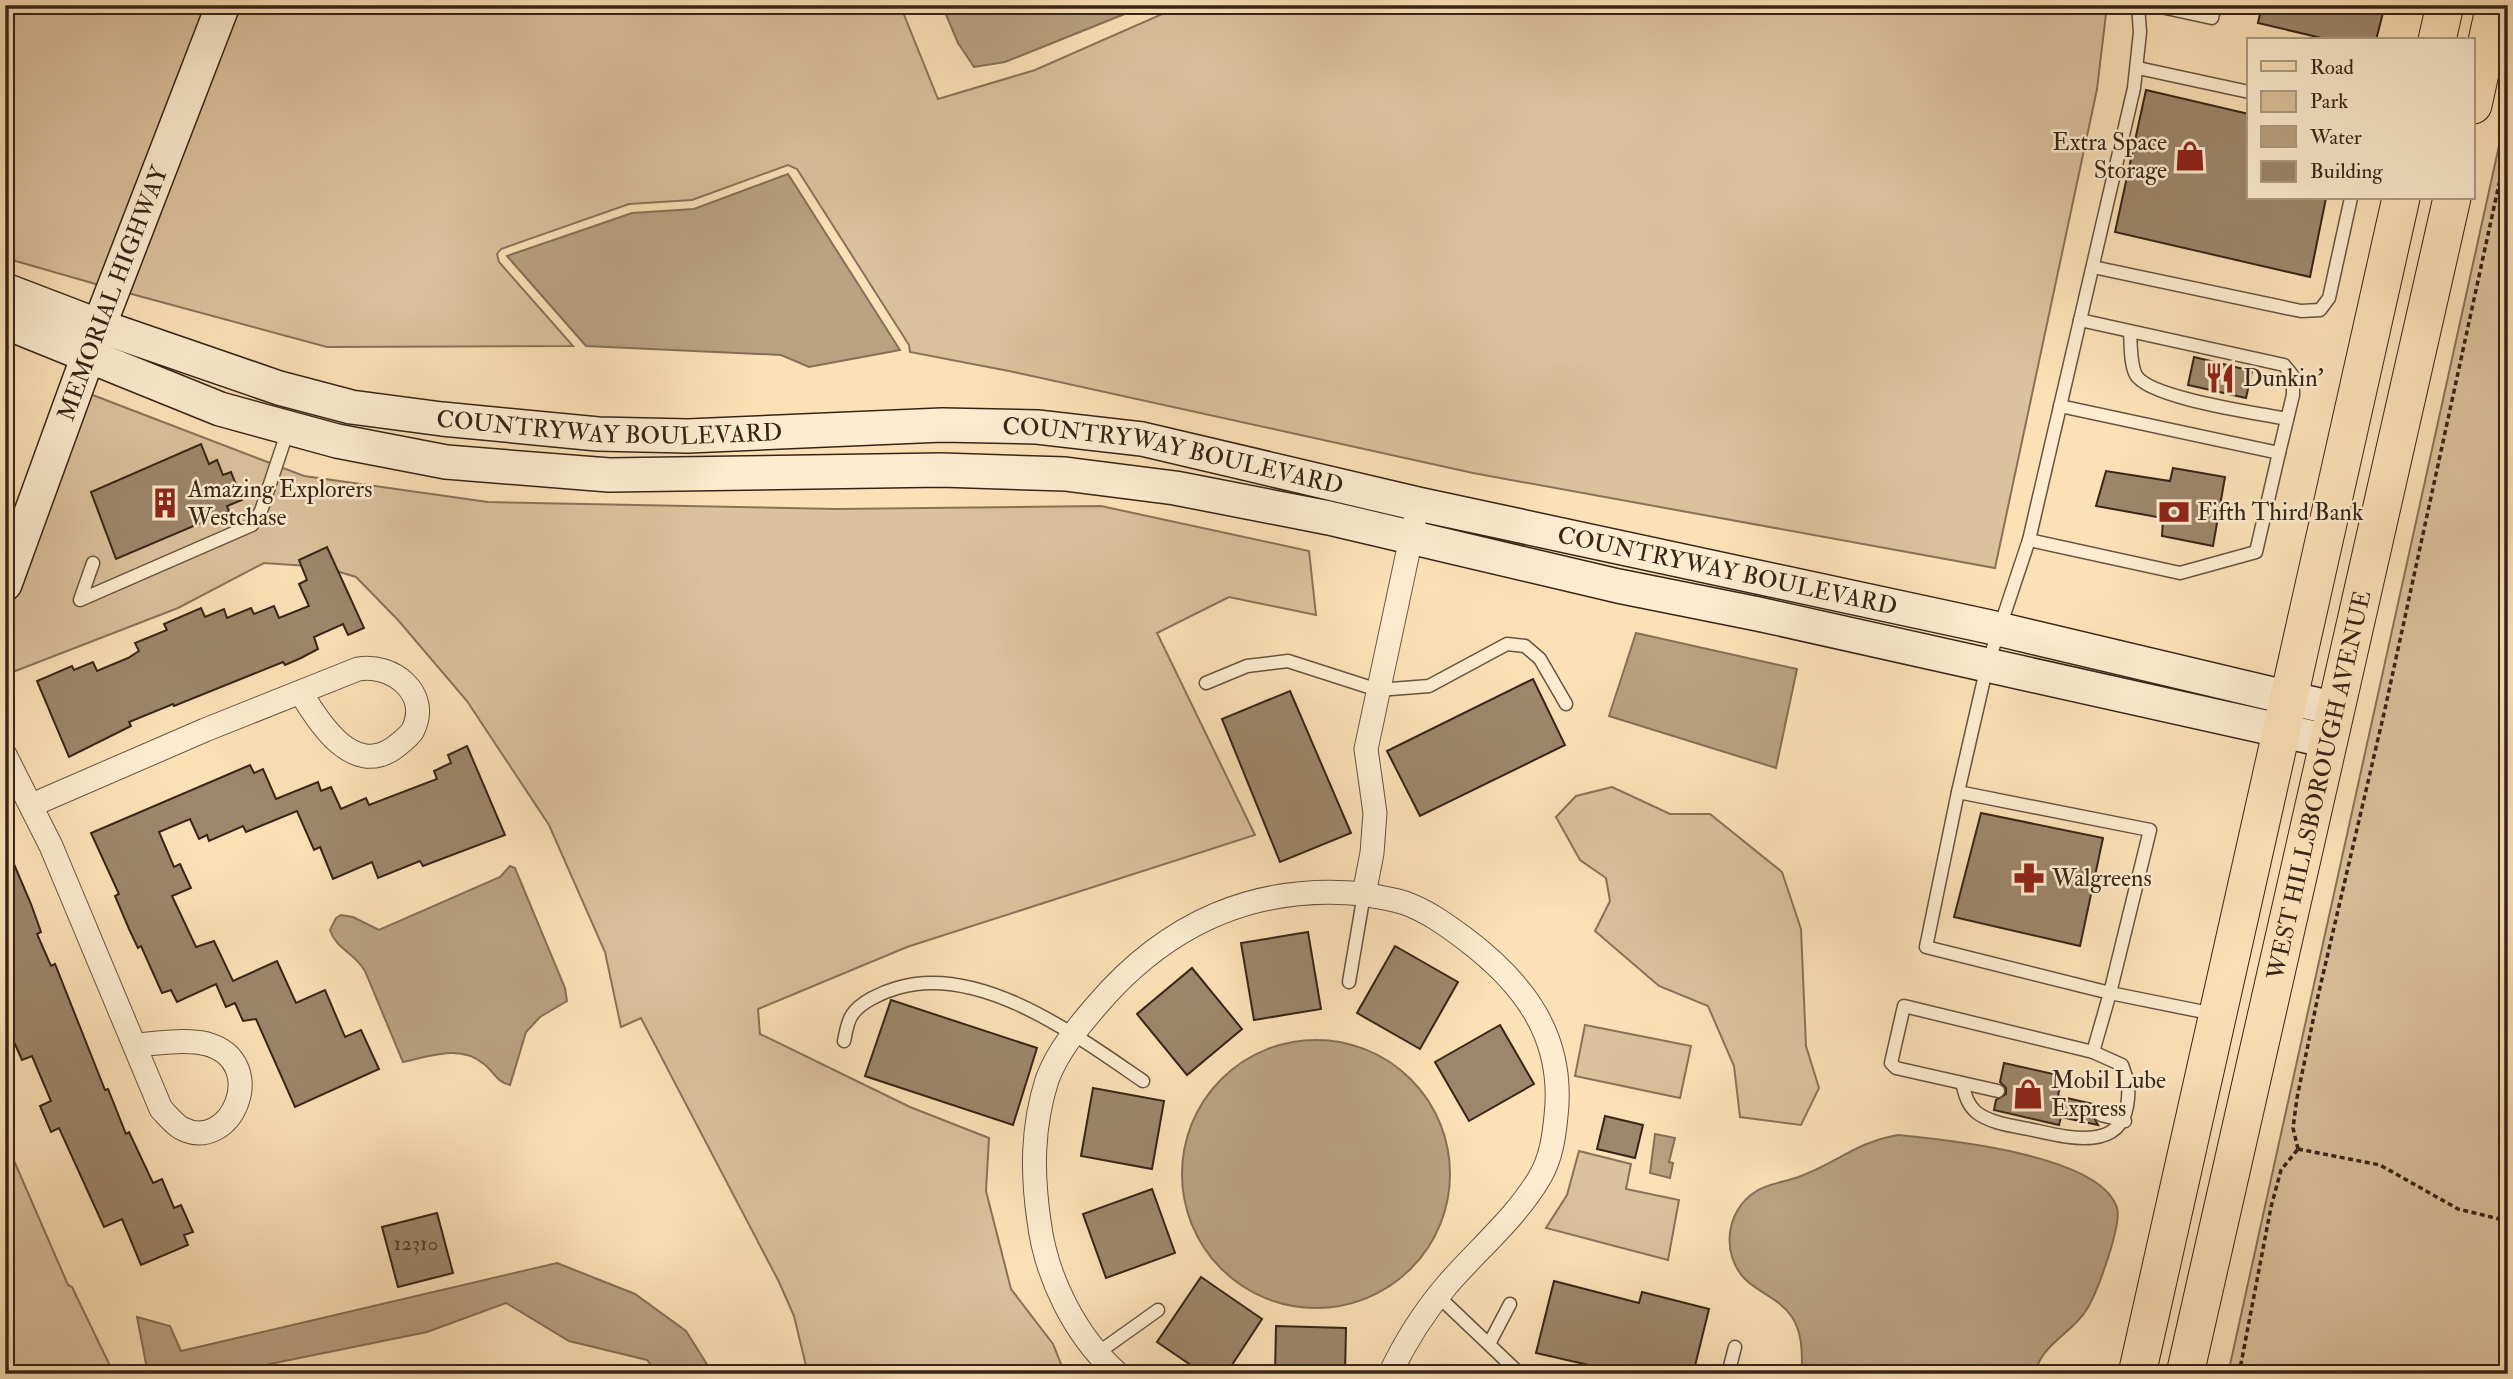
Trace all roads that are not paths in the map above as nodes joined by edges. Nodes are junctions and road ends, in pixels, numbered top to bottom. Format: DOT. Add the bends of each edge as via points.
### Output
graph roads {
  1 [pos="223,5"];
  2 [pos="2138,5"];
  3 [pos="2152,5"];
  4 [pos="2215,5"];
  5 [pos="2445,5"];
  6 [pos="2495,5"];
  7 [pos="2437,38"];
  8 [pos="2138,68"];
  9 [pos="2247,92"];
  10 [pos="2474,100"];
  11 [pos="2351,200"];
  12 [pos="2401,200"];
  13 [pos="2452,200"];
  14 [pos="2093,267"];
  15 [pos="5,290"];
  16 [pos="2080,320"];
  17 [pos="5,322"];
  18 [pos="99,326"];
  19 [pos="2130,332"];
  20 [pos="88,357"];
  21 [pos="2060,406"];
  22 [pos="2287,419"];
  23 [pos="289,429"];
  24 [pos="752,432"];
  25 [pos="2279,453"];
  26 [pos="753,474"];
  27 [pos="1418,504"];
  28 [pos="1412,538"];
  29 [pos="2029,540"];
  30 [pos="93,563"];
  31 [pos="5,584"];
  32 [pos="1998,629"];
  33 [pos="1987,666"];
  34 [pos="1206,683"];
  35 [pos="1378,690"];
  36 [pos="301,693"];
  37 [pos="1566,704"];
  38 [pos="2284,714"];
  39 [pos="2332,725"];
  40 [pos="5,755"];
  41 [pos="1958,792"];
  42 [pos="32,805"];
  43 [pos="1364,894"];
  44 [pos="1349,982"];
  45 [pos="2109,993"];
  46 [pos="2217,1015"];
  47 [pos="1073,1033"];
  48 [pos="844,1041"];
  49 [pos="137,1045"];
  50 [pos="2093,1052"];
  51 [pos="1143,1081"];
  52 [pos="1962,1083"];
  53 [pos="1998,1091"];
  54 [pos="2101,1115"];
  55 [pos="2125,1121"];
  56 [pos="1438,1296"];
  57 [pos="1510,1304"];
  58 [pos="1158,1310"];
  59 [pos="1489,1344"];
  60 [pos="1735,1347"];
  61 [pos="1099,1352"];
  62 [pos="1118,1374"];
  63 [pos="1390,1374"];
  64 [pos="1520,1374"];
  65 [pos="1728,1374"];
  66 [pos="2137,1374"];
  67 [pos="2185,1374"];
  1 -- 18 [label="street, MEMORIAL HIGHWAY"];
  2 -- 8 [label="lane"];
  3 -- 4 [label="lane" via="2212,18"];
  5 -- 7 [label="main road"];
  6 -- 10 [label="main road"];
  8 -- 9 [label="lane"];
  8 -- 14 [label="lane"];
  11 -- 14 [label="lane" via="2329,298 2320,310 2301,311"];
  12 -- 38 [label="main road, WEST HILLSBOROUGH AVENUE"];
  13 -- 39 [label="main road, WEST HILLSBOROUGH AVENUE"];
  14 -- 16 [label="lane"];
  15 -- 18 [label="street, COUNTRYWAY BOULEVARD"];
  16 -- 19 [label="lane"];
  16 -- 21 [label="lane"];
  17 -- 20 [label="street, COUNTRYWAY BOULEVARD"];
  18 -- 20 [label="street, MEMORIAL HIGHWAY"];
  18 -- 24 [label="street, COUNTRYWAY BOULEVARD" via="279,388 351,407 598,434"];
  19 -- 22 [label="lane" via="2135,373 2145,385"];
  19 -- 22 [label="lane" via="2284,365 2293,376"];
  20 -- 23 [label="street, COUNTRYWAY BOULEVARD" via="219,409"];
  20 -- 31 [label="street, MEMORIAL HIGHWAY"];
  21 -- 25 [label="lane"];
  21 -- 29 [label="lane"];
  22 -- 25 [label="lane"];
  23 -- 26 [label="street, COUNTRYWAY BOULEVARD" via="446,462 521,470"];
  23 -- 30 [label="lane" via="252,525 80,600"];
  24 -- 26 [label="street"];
  24 -- 27 [label="street, COUNTRYWAY BOULEVARD" via="942,425 1050,428 1142,439"];
  25 -- 29 [label="lane" via="2256,552 2180,573"];
  26 -- 28 [label="street, COUNTRYWAY BOULEVARD" via="942,470 1065,474 1175,488"];
  27 -- 28 [label="street"];
  27 -- 32 [label="street, COUNTRYWAY BOULEVARD"];
  28 -- 33 [label="street, COUNTRYWAY BOULEVARD"];
  28 -- 35 [label="street"];
  29 -- 32 [label="lane"];
  32 -- 33 [label="lane"];
  32 -- 38 [label="street, COUNTRYWAY BOULEVARD"];
  33 -- 38 [label="street, COUNTRYWAY BOULEVARD"];
  33 -- 41 [label="lane"];
  34 -- 35 [label="lane" via="1247,666 1288,661"];
  35 -- 37 [label="lane" via="1429,686 1507,644 1525,646 1540,659"];
  35 -- 43 [label="street" via="1366,749 1375,813"];
  36 -- 36 [label="street" via="358,669 381,667 406,683 414,699 413,729 386,754 353,753 326,731"];
  36 -- 42 [label="street"];
  38 -- 39 [label="street, COUNTRYWAY BOULEVARD"];
  38 -- 46 [label="main road, WEST HILLSBOROUGH AVENUE"];
  39 -- 67 [label="main road, WEST HILLSBOROUGH AVENUE"];
  40 -- 42 [label="street"];
  41 -- 45 [label="lane" via="1926,947"];
  41 -- 45 [label="lane" via="2150,830"];
  42 -- 49 [label="street"];
  43 -- 44 [label="lane"];
  43 -- 47 [label="street" via="1329,890 1283,894 1193,924 1145,955"];
  43 -- 56 [label="street" via="1404,903 1433,916 1499,964 1536,1012 1552,1057 1558,1093 1553,1144 1541,1175 1515,1212"];
  45 -- 46 [label="lane"];
  45 -- 50 [label="lane"];
  46 -- 66 [label="main road, WEST HILLSBOROUGH AVENUE"];
  47 -- 48 [label="lane" via="987,991 920,981 882,993 852,1014"];
  47 -- 51 [label="lane"];
  47 -- 61 [label="street" via="1048,1078 1035,1133 1033,1179 1041,1239 1054,1281"];
  49 -- 49 [label="street" via="198,1043 232,1060 241,1096 221,1126 198,1132 181,1128 162,1109"];
  50 -- 52 [label="lane" via="1904,1006 1891,1063"];
  50 -- 55 [label="lane" via="2122,1065 2130,1087"];
  52 -- 53 [label="lane"];
  52 -- 55 [label="lane" via="1966,1098 1991,1120 2095,1138 2113,1133"];
  54 -- 55 [label="lane"];
  56 -- 59 [label="lane"];
  56 -- 63 [label="street"];
  57 -- 59 [label="lane"];
  58 -- 61 [label="lane"];
  59 -- 64 [label="lane"];
  60 -- 65 [label="lane"];
  61 -- 62 [label="street"];
}
